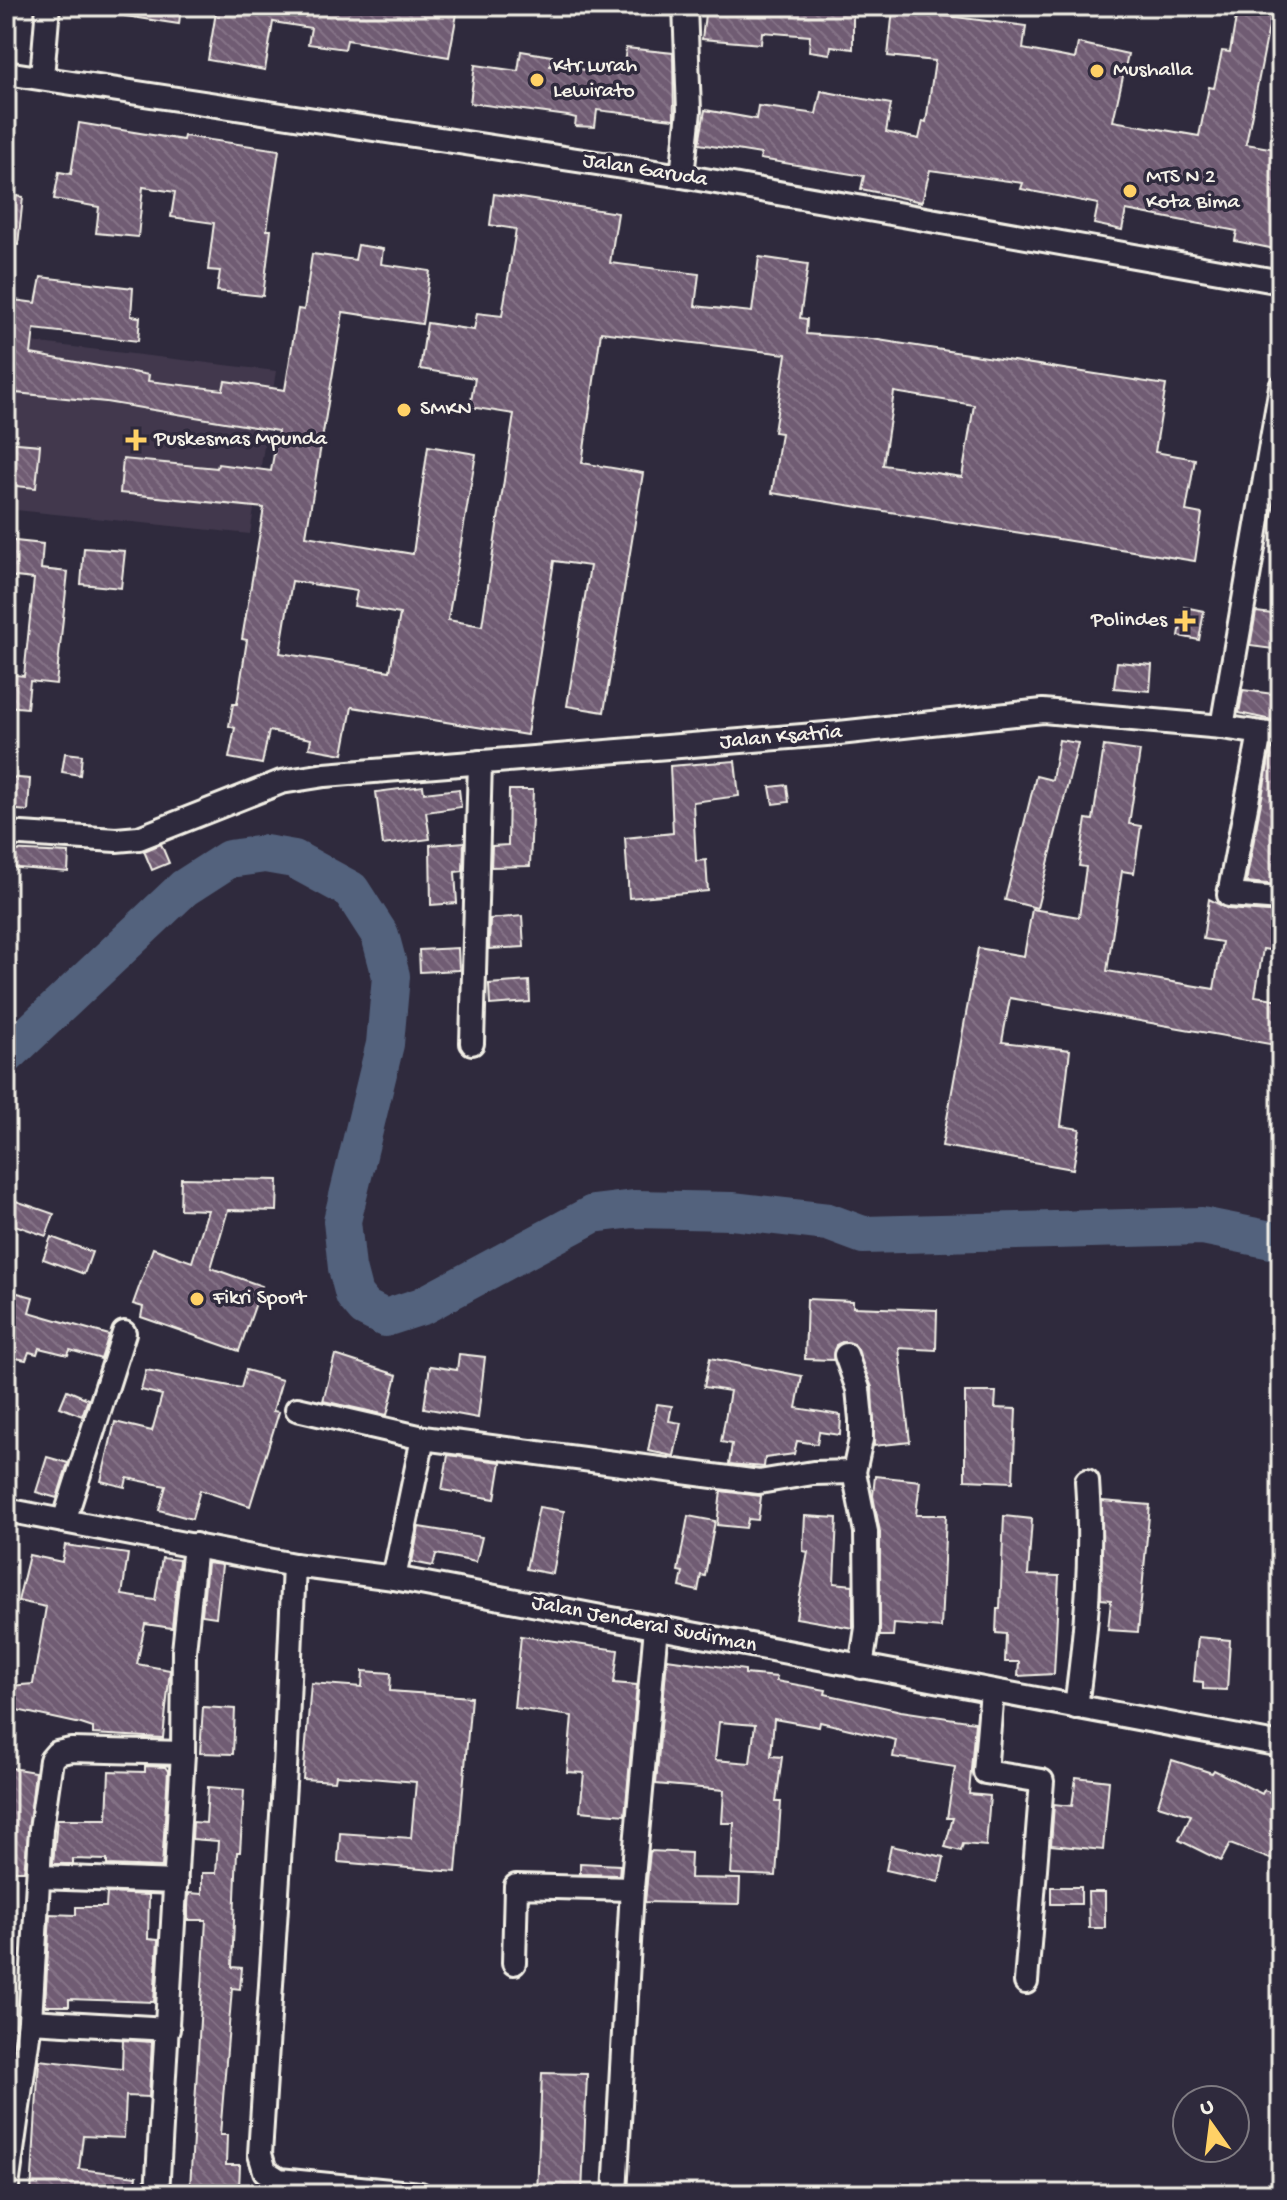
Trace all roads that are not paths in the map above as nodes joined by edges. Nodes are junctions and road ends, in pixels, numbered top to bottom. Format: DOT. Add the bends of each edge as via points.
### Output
graph roads {
  1 [pos="48,6"];
  2 [pos="685,6"];
  3 [pos="6,73"];
  4 [pos="42,77"];
  5 [pos="682,176"];
  6 [pos="1281,282"];
  7 [pos="1281,387"];
  8 [pos="1276,439"];
  9 [pos="1222,727"];
  10 [pos="1271,734"];
  11 [pos="480,762"];
  12 [pos="6,833"];
  13 [pos="1281,899"];
  14 [pos="472,1043"];
  15 [pos="124,1333"];
  16 [pos="846,1355"];
  17 [pos="297,1409"];
  18 [pos="423,1438"];
  19 [pos="854,1472"];
  20 [pos="1087,1481"];
  21 [pos="8,1511"];
  22 [pos="64,1521"];
  23 [pos="195,1545"];
  24 [pos="294,1565"];
  25 [pos="394,1578"];
  26 [pos="656,1627"];
  27 [pos="861,1667"];
  28 [pos="992,1691"];
  29 [pos="1076,1707"];
  30 [pos="1281,1745"];
  31 [pos="183,1753"];
  32 [pos="39,1877"];
  33 [pos="176,1882"];
  34 [pos="632,1889"];
  35 [pos="514,1963"];
  36 [pos="1026,1982"];
  37 [pos="30,2021"];
  38 [pos="168,2029"];
  39 [pos="6,2194"];
  40 [pos="157,2194"];
  41 [pos="420,2194"];
  42 [pos="615,2194"];
  1 -- 4 [label="street"];
  2 -- 5 [label="street" via="689,111"];
  3 -- 4 [label="street, Jalan Garuda"];
  4 -- 5 [label="street, Jalan Garuda"];
  5 -- 6 [label="street, Jalan Garuda"];
  7 -- 8 [label="street"];
  8 -- 9 [label="street"];
  9 -- 10 [label="street, Jalan Ksatria"];
  9 -- 11 [label="street, Jalan Ksatria" via="1043,711"];
  10 -- 13 [label="street" via="1229,895"];
  11 -- 12 [label="street, Jalan Ksatria" via="281,782 139,838"];
  11 -- 14 [label="street"];
  15 -- 22 [label="street"];
  16 -- 19 [label="street" via="861,1419"];
  17 -- 18 [label="street"];
  18 -- 19 [label="street" via="759,1482"];
  18 -- 25 [label="street"];
  19 -- 27 [label="street" via="866,1532 867,1628"];
  20 -- 29 [label="street" via="1089,1588"];
  21 -- 22 [label="street, Jalan Jenderal Sudirman"];
  22 -- 23 [label="street, Jalan Jenderal Sudirman"];
  23 -- 24 [label="street, Jalan Jenderal Sudirman"];
  23 -- 31 [label="street" via="184,1651"];
  24 -- 25 [label="street, Jalan Jenderal Sudirman"];
  24 -- 41 [label="street" via="260,2154 265,2171 279,2180"];
  25 -- 26 [label="street, Jalan Jenderal Sudirman"];
  26 -- 27 [label="street, Jalan Jenderal Sudirman"];
  26 -- 34 [label="street"];
  27 -- 28 [label="street, Jalan Jenderal Sudirman"];
  28 -- 29 [label="street, Jalan Jenderal Sudirman"];
  28 -- 36 [label="street" via="985,1772 1042,1781"];
  29 -- 30 [label="street, Jalan Jenderal Sudirman"];
  31 -- 32 [label="street" via="85,1750 53,1755"];
  31 -- 33 [label="street"];
  32 -- 33 [label="street"];
  32 -- 37 [label="street"];
  33 -- 38 [label="street"];
  34 -- 35 [label="street" via="516,1886"];
  34 -- 42 [label="street"];
  37 -- 38 [label="street"];
  37 -- 39 [label="street"];
  38 -- 40 [label="street"];
}
